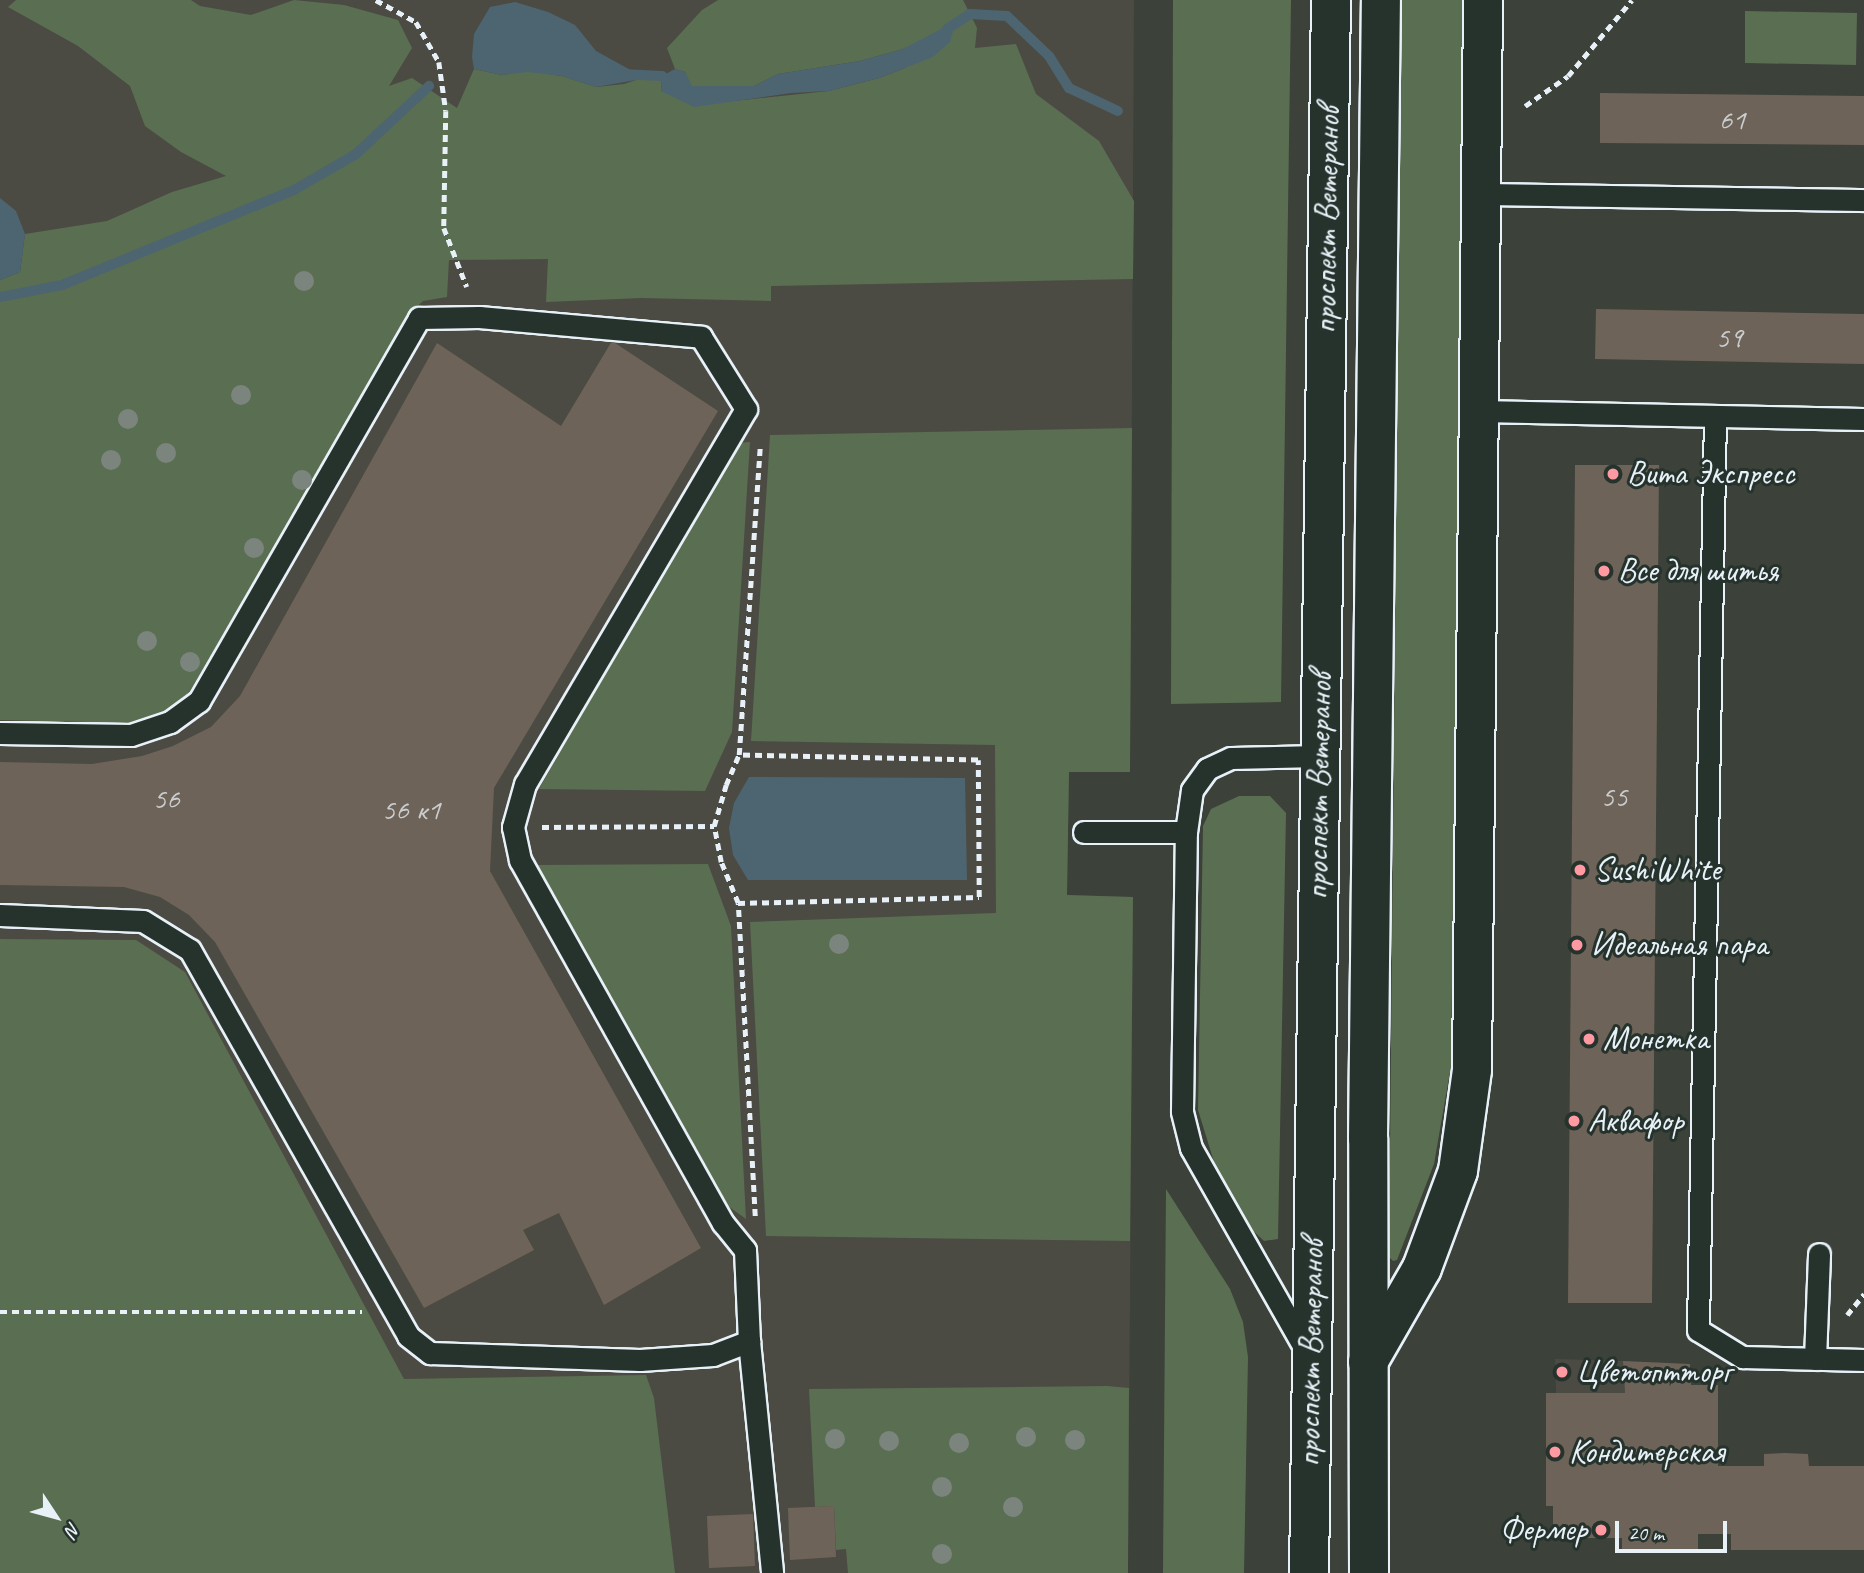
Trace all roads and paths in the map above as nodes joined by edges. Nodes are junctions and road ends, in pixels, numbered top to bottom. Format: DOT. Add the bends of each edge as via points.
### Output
graph roads {
  1 [pos="376,0"];
  2 [pos="1331,0"];
  3 [pos="1381,0"];
  4 [pos="1483,0"];
  5 [pos="1632,0"];
  6 [pos="1525,106"];
  7 [pos="1481,194"];
  8 [pos="1864,201"];
  9 [pos="479,317"];
  10 [pos="746,409"];
  11 [pos="1479,411"];
  12 [pos="1715,416"];
  13 [pos="1864,419"];
  14 [pos="0,733"];
  15 [pos="739,755"];
  16 [pos="1319,756"];
  17 [pos="714,826"];
  18 [pos="513,827"];
  19 [pos="1084,832"];
  20 [pos="1186,832"];
  21 [pos="738,903"];
  22 [pos="0,915"];
  23 [pos="745,1250"];
  24 [pos="1819,1254"];
  25 [pos="394,1311"];
  26 [pos="0,1312"];
  27 [pos="749,1341"];
  28 [pos="1311,1359"];
  29 [pos="1815,1359"];
  30 [pos="1864,1360"];
  31 [pos="1368,1362"];
  32 [pos="772,1573"];
  33 [pos="1309,1573"];
  34 [pos="1369,1573"];
  1 -- 9 [label="path" via="416,22 439,62 446,111 444,228"];
  2 -- 16 [label="main road, проспект Ветеранов"];
  3 -- 31 [label="main road, проспект Ветеранов"];
  4 -- 7 [label="main road"];
  5 -- 6 [label="path" via="1568,76"];
  7 -- 8 [label="lane"];
  7 -- 11 [label="main road"];
  9 -- 10 [label="lane" via="701,337"];
  9 -- 14 [label="lane" via="419,318 199,701 170,722 131,735"];
  10 -- 15 [label="path" via="761,438"];
  10 -- 18 [label="lane" via="525,784"];
  11 -- 12 [label="lane"];
  11 -- 31 [label="main road" via="1472,1070 1458,1171 1422,1268"];
  12 -- 13 [label="lane"];
  12 -- 29 [label="lane" via="1698,1330 1742,1357"];
  15 -- 17 [label="path"];
  15 -- 21 [label="path" via="978,760 979,897"];
  16 -- 20 [label="lane" via="1230,758 1207,769 1192,790"];
  16 -- 28 [label="main road, проспект Ветеранов"];
  17 -- 18 [label="path"];
  17 -- 21 [label="path" via="721,862"];
  18 -- 23 [label="lane" via="520,860 723,1223"];
  19 -- 20 [label="lane"];
  20 -- 28 [label="lane" via="1182,1111 1191,1148"];
  21 -- 23 [label="path" via="755,1221"];
  22 -- 25 [label="lane" via="143,921 190,950"];
  23 -- 27 [label="lane"];
  24 -- 29 [label="lane"];
  25 -- 26 [label="path"];
  25 -- 27 [label="lane" via="408,1336 430,1353 640,1360 713,1355"];
  27 -- 32 [label="lane"];
  28 -- 33 [label="main road, проспект Ветеранов"];
  29 -- 30 [label="lane"];
  31 -- 34 [label="main road, проспект Ветеранов"];
}
